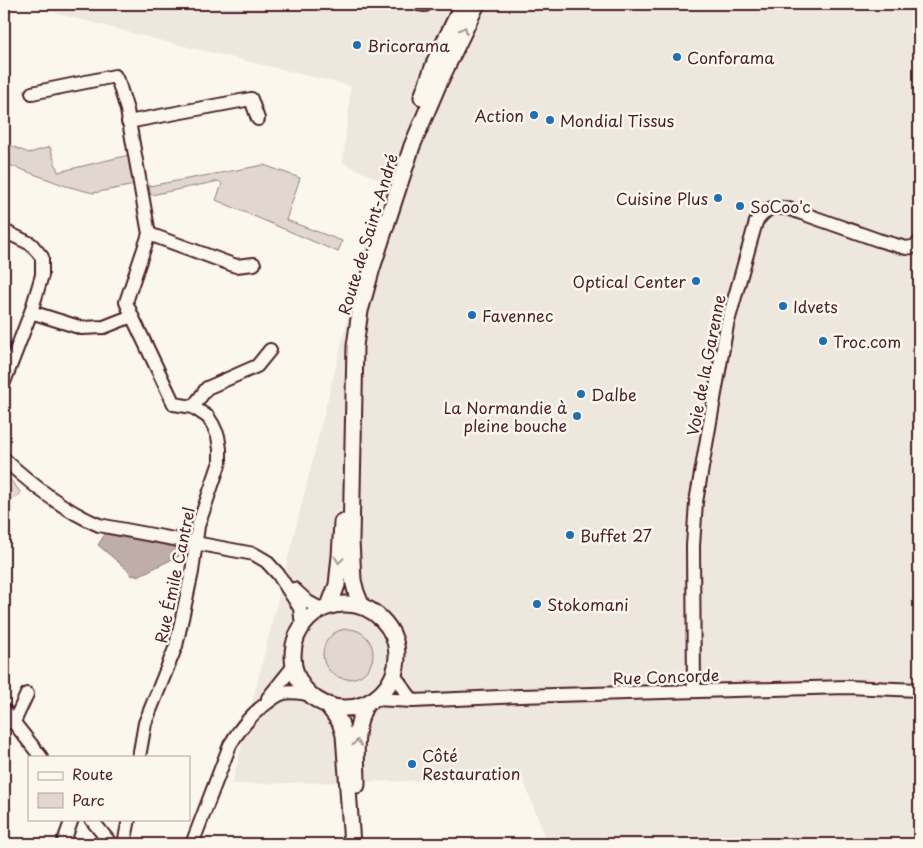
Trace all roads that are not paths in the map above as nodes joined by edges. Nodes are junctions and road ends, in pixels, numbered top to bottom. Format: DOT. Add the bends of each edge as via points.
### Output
graph roads {
  1 [pos="463,4"];
  2 [pos="477,4"];
  3 [pos="32,93"];
  4 [pos="258,119"];
  5 [pos="128,122"];
  6 [pos="4,231"];
  7 [pos="149,234"];
  8 [pos="918,244"];
  9 [pos="254,264"];
  10 [pos="31,312"];
  11 [pos="132,316"];
  12 [pos="270,350"];
  13 [pos="4,382"];
  14 [pos="193,407"];
  15 [pos="4,459"];
  16 [pos="195,543"];
  17 [pos="278,574"];
  18 [pos="362,607"];
  19 [pos="325,608"];
  20 [pos="302,626"];
  21 [pos="293,667"];
  22 [pos="394,675"];
  23 [pos="919,690"];
  24 [pos="694,691"];
  25 [pos="27,694"];
  26 [pos="308,694"];
  27 [pos="413,701"];
  28 [pos="371,702"];
  29 [pos="328,706"];
  30 [pos="260,707"];
  31 [pos="4,710"];
  32 [pos="9,722"];
  33 [pos="40,756"];
  34 [pos="139,756"];
  35 [pos="72,820"];
  36 [pos="92,820"];
  37 [pos="129,820"];
  38 [pos="63,844"];
  39 [pos="111,844"];
  40 [pos="124,844"];
  41 [pos="192,844"];
  42 [pos="352,844"];
  43 [pos="358,844"];
  1 -- 19 [label="main road, Route de Saint-André, one-way" via="423,94 357,303 346,383 337,585"];
  18 -- 2 [label="main road, Route de Saint-André, one-way" via="353,580 351,540 355,346 360,311 414,139"];
  3 -- 5 [label="street" via="115,76"];
  4 -- 5 [label="street" via="251,99"];
  5 -- 7 [label="street"];
  6 -- 10 [label="street" via="30,244 42,257 42,275"];
  7 -- 9 [label="street" via="236,266"];
  7 -- 11 [label="street" via="126,302"];
  8 -- 24 [label="street, Voie de la Garenne" via="906,248 781,206 771,207 756,222 727,325 696,502 693,546"];
  10 -- 11 [label="street" via="82,328 104,327"];
  10 -- 13 [label="street"];
  11 -- 14 [label="street, Rue Émile Cantrel" via="174,404"];
  12 -- 14 [label="street" via="256,366 208,388"];
  14 -- 16 [label="street, Rue Émile Cantrel" via="208,417 218,436 220,449 220,462"];
  15 -- 16 [label="street" via="81,518 99,525"];
  16 -- 17 [label="street" via="254,554"];
  16 -- 34 [label="street, Rue Émile Cantrel" via="176,646 151,705"];
  17 -- 19 [label="street" via="308,602"];
  17 -- 20 [label="street" via="300,608"];
  18 -- 19 [label="main road" via="338,604"];
  18 -- 22 [label="main road" via="380,618 390,631 397,657"];
  19 -- 20 [label="main road"];
  20 -- 21 [label="main road" via="292,652"];
  21 -- 26 [label="main road" via="300,685"];
  21 -- 30 [label="street"];
  22 -- 27 [label="street"];
  22 -- 28 [label="main road" via="383,692"];
  23 -- 24 [label="street, Rue Concorde" via="847,687"];
  24 -- 27 [label="street, Rue Concorde"];
  25 -- 32 [label="street"];
  26 -- 29 [label="main road"];
  26 -- 30 [label="street" via="284,693"];
  27 -- 28 [label="street, Rue Concorde"];
  28 -- 29 [label="main road" via="347,709"];
  43 -- 28 [label="main road, one-way" via="357,739 360,719"];
  29 -- 42 [label="main road" via="340,722 344,735"];
  30 -- 41 [label="street" via="246,720 230,745"];
  31 -- 32 [label="street"];
  32 -- 33 [label="street"];
  35 -- 38 [label="street"];
  36 -- 39 [label="street"];
  37 -- 40 [label="street"];
}
